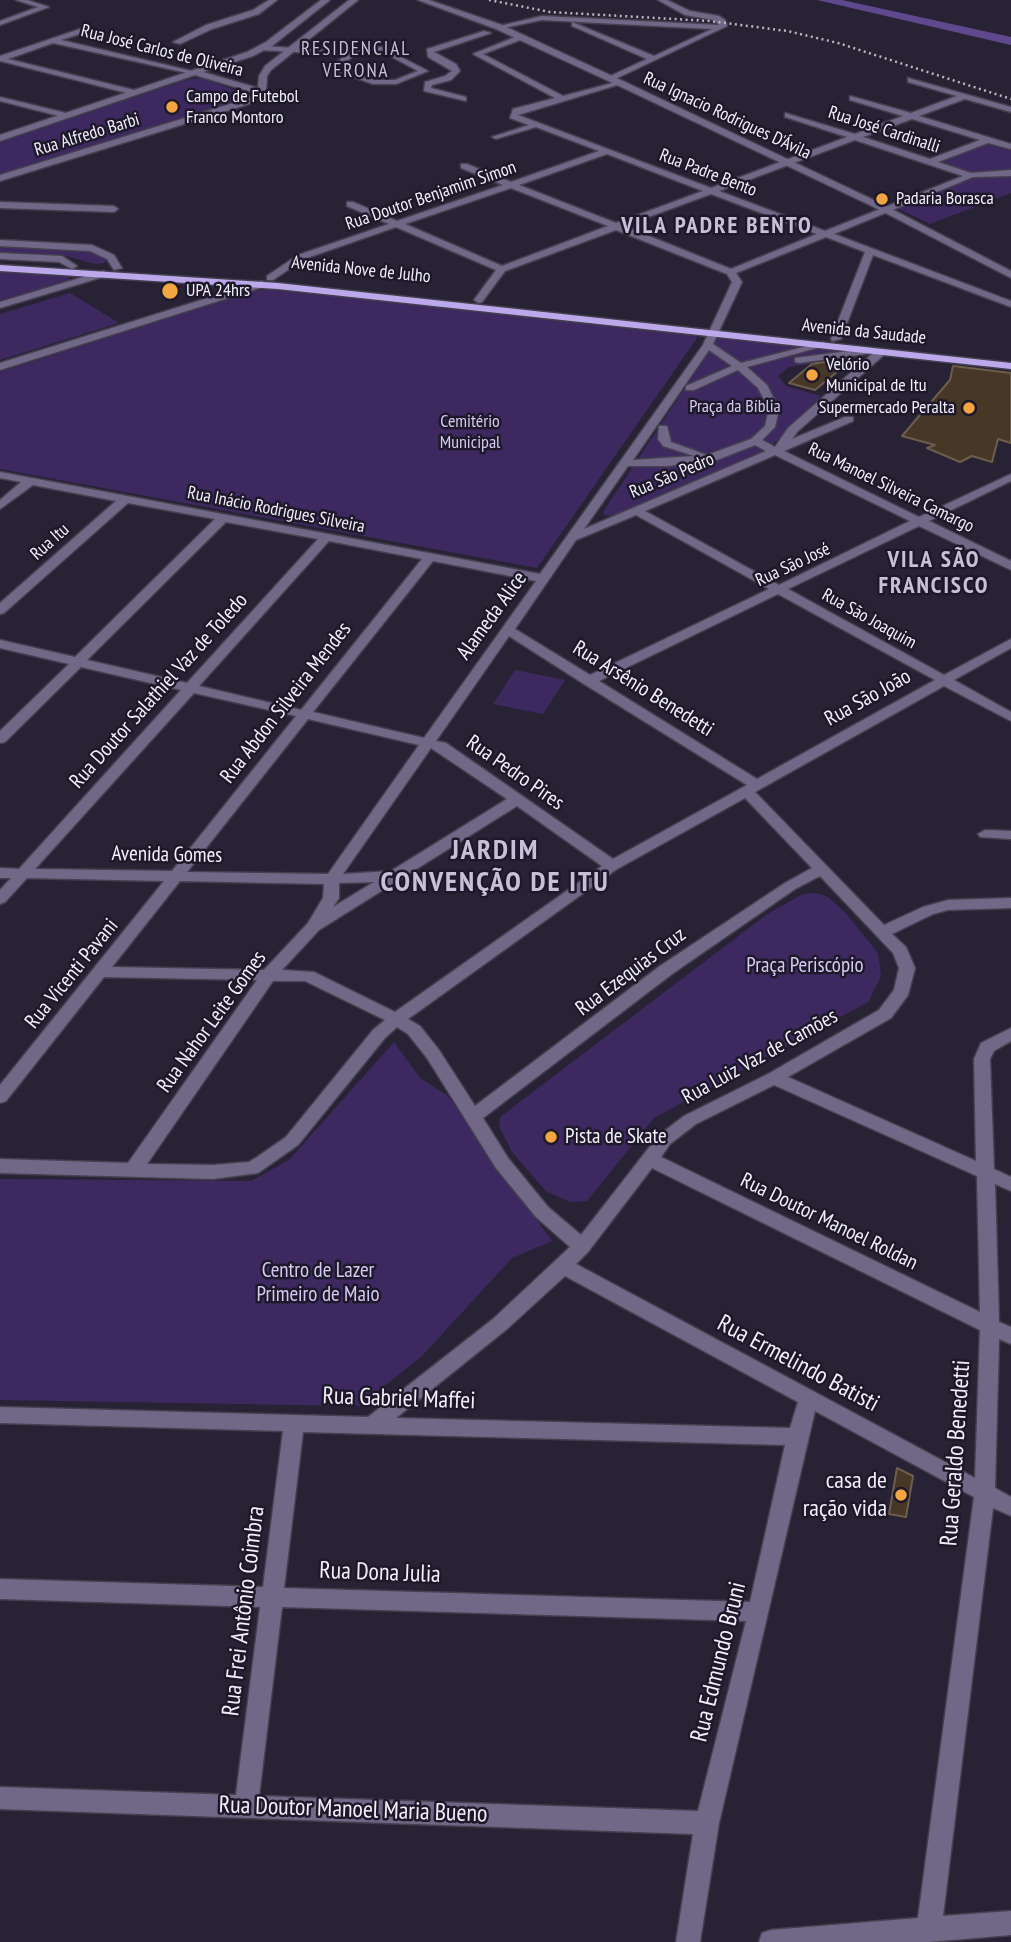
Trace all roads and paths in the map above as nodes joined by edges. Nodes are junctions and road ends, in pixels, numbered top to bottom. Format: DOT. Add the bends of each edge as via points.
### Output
graph roads {
  1 [pos="19,0"];
  2 [pos="274,0"];
  3 [pos="327,0"];
  4 [pos="354,0"];
  5 [pos="422,0"];
  6 [pos="661,0"];
  7 [pos="516,14"];
  8 [pos="542,18"];
  9 [pos="567,20"];
  10 [pos="0,23"];
  11 [pos="499,27"];
  12 [pos="721,27"];
  13 [pos="83,30"];
  14 [pos="487,33"];
  15 [pos="520,37"];
  16 [pos="54,41"];
  17 [pos="177,42"];
  18 [pos="263,48"];
  19 [pos="290,50"];
  20 [pos="352,53"];
  21 [pos="0,59"];
  22 [pos="654,59"];
  23 [pos="342,61"];
  24 [pos="197,73"];
  25 [pos="422,74"];
  26 [pos="411,77"];
  27 [pos="441,80"];
  28 [pos="911,80"];
  29 [pos="615,81"];
  30 [pos="428,84"];
  31 [pos="262,92"];
  32 [pos="135,93"];
  33 [pos="965,96"];
  34 [pos="561,98"];
  35 [pos="853,98"];
  36 [pos="0,99"];
  37 [pos="463,99"];
  38 [pos="1011,110"];
  39 [pos="788,115"];
  40 [pos="67,116"];
  41 [pos="913,117"];
  42 [pos="533,126"];
  43 [pos="496,137"];
  44 [pos="0,138"];
  45 [pos="857,138"];
  46 [pos="987,140"];
  47 [pos="1011,147"];
  48 [pos="606,152"];
  49 [pos="929,162"];
  50 [pos="791,163"];
  51 [pos="464,166"];
  52 [pos="1011,173"];
  53 [pos="970,176"];
  54 [pos="0,178"];
  55 [pos="511,185"];
  56 [pos="714,191"];
  57 [pos="350,204"];
  58 [pos="0,205"];
  59 [pos="114,209"];
  60 [pos="887,209"];
  61 [pos="397,224"];
  62 [pos="616,227"];
  63 [pos="822,234"];
  64 [pos="0,243"];
  65 [pos="870,252"];
  66 [pos="0,256"];
  67 [pos="0,262"];
  68 [pos="72,266"];
  69 [pos="0,268"];
  70 [pos="117,268"];
  71 [pos="502,269"];
  72 [pos="731,272"];
  73 [pos="103,274"];
  74 [pos="1011,275"];
  75 [pos="266,281"];
  76 [pos="479,300"];
  77 [pos="1010,303"];
  78 [pos="0,306"];
  79 [pos="710,339"];
  80 [pos="836,339"];
  81 [pos="822,345"];
  82 [pos="877,349"];
  83 [pos="803,355"];
  84 [pos="1011,359"];
  85 [pos="1011,366"];
  86 [pos="0,367"];
  87 [pos="749,373"];
  88 [pos="714,375"];
  89 [pos="690,388"];
  90 [pos="849,419"];
  91 [pos="663,428"];
  92 [pos="755,441"];
  93 [pos="640,443"];
  94 [pos="780,448"];
  95 [pos="717,457"];
  96 [pos="627,463"];
  97 [pos="0,475"];
  98 [pos="1011,477"];
  99 [pos="29,482"];
  100 [pos="124,500"];
  101 [pos="0,506"];
  102 [pos="636,511"];
  103 [pos="223,518"];
  104 [pos="922,523"];
  105 [pos="326,538"];
  106 [pos="574,538"];
  107 [pos="430,557"];
  108 [pos="1011,566"];
  109 [pos="545,579"];
  110 [pos="780,590"];
  111 [pos="0,610"];
  112 [pos="508,629"];
  113 [pos="1011,643"];
  114 [pos="0,644"];
  115 [pos="78,662"];
  116 [pos="944,680"];
  117 [pos="589,681"];
  118 [pos="190,687"];
  119 [pos="303,714"];
  120 [pos="1011,717"];
  121 [pos="0,739"];
  122 [pos="426,741"];
  123 [pos="750,787"];
  124 [pos="516,800"];
  125 [pos="985,834"];
  126 [pos="1011,835"];
  127 [pos="612,866"];
  128 [pos="820,870"];
  129 [pos="0,873"];
  130 [pos="23,873"];
  131 [pos="176,876"];
  132 [pos="332,879"];
  133 [pos="388,880"];
  134 [pos="0,899"];
  135 [pos="1011,903"];
  136 [pos="314,926"];
  137 [pos="883,932"];
  138 [pos="293,949"];
  139 [pos="900,951"];
  140 [pos="101,972"];
  141 [pos="270,973"];
  142 [pos="316,978"];
  143 [pos="396,1019"];
  144 [pos="1011,1034"];
  145 [pos="774,1078"];
  146 [pos="0,1097"];
  147 [pos="474,1116"];
  148 [pos="649,1159"];
  149 [pos="0,1166"];
  150 [pos="133,1170"];
  151 [pos="985,1172"];
  152 [pos="1011,1184"];
  153 [pos="582,1247"];
  154 [pos="563,1266"];
  155 [pos="990,1325"];
  156 [pos="1011,1336"];
  157 [pos="809,1397"];
  158 [pos="0,1415"];
  159 [pos="294,1422"];
  160 [pos="372,1424"];
  161 [pos="797,1437"];
  162 [pos="985,1492"];
  163 [pos="1011,1507"];
  164 [pos="0,1589"];
  165 [pos="274,1596"];
  166 [pos="759,1612"];
  167 [pos="0,1798"];
  168 [pos="246,1807"];
  169 [pos="707,1823"];
  170 [pos="1011,1923"];
  171 [pos="929,1930"];
  172 [pos="688,1942"];
  173 [pos="771,1942"];
  1 -- 10 [label="street" via="46,7"];
  2 -- 17 [label="street" via="257,12"];
  3 -- 18 [label="street"];
  4 -- 19 [label="street"];
  5 -- 11 [label="street, Rua Ignacio Rodrigues D'Ávila"];
  6 -- 12 [label="street" via="719,20"];
  7 -- 8 [label="street"];
  8 -- 9 [label="street"];
  8 -- 11 [label="street"];
  9 -- 12 [label="street"];
  9 -- 22 [label="street"];
  11 -- 15 [label="street, Rua Ignacio Rodrigues D'Ávila"];
  12 -- 22 [label="street"];
  13 -- 16 [label="street"];
  14 -- 27 [label="street" via="430,51 455,68 453,76"];
  15 -- 29 [label="street, Rua Ignacio Rodrigues D'Ávila"];
  15 -- 34 [label="street" via="477,54"];
  16 -- 21 [label="street"];
  16 -- 24 [label="street, Rua José Carlos de Oliveira"];
  18 -- 19 [label="street"];
  18 -- 24 [label="street"];
  19 -- 20 [label="street"];
  19 -- 23 [label="street"];
  19 -- 31 [label="street" via="265,71"];
  20 -- 23 [label="street"];
  20 -- 25 [label="street" via="388,51 423,68"];
  21 -- 32 [label="street"];
  22 -- 29 [label="street"];
  23 -- 26 [label="street" via="335,68 373,82"];
  24 -- 31 [label="street, Rua José Carlos de Oliveira"];
  24 -- 32 [label="street"];
  25 -- 26 [label="street"];
  25 -- 27 [label="street"];
  26 -- 30 [label="street"];
  27 -- 30 [label="street"];
  28 -- 33 [label="street"];
  29 -- 34 [label="street"];
  29 -- 50 [label="street, Rua Ignacio Rodrigues D'Ávila"];
  30 -- 37 [label="street" via="427,89"];
  31 -- 54 [label="street, Rua Alfredo Barbi" via="246,102"];
  32 -- 40 [label="street"];
  33 -- 38 [label="street"];
  33 -- 41 [label="street"];
  34 -- 42 [label="street, Rua Padre Bento" via="516,111 513,116"];
  35 -- 41 [label="street"];
  36 -- 40 [label="street"];
  39 -- 45 [label="street, Rua José Cardinalli"];
  40 -- 44 [label="street"];
  41 -- 45 [label="street"];
  41 -- 46 [label="street"];
  42 -- 43 [label="street"];
  42 -- 48 [label="street, Rua Padre Bento"];
  45 -- 49 [label="street, Rua José Cardinalli"];
  45 -- 50 [label="street"];
  46 -- 47 [label="street"];
  46 -- 49 [label="street"];
  48 -- 55 [label="street, Rua Doutor Benjamim Simon"];
  48 -- 56 [label="street, Rua Padre Bento"];
  49 -- 53 [label="street, Rua José Cardinalli"];
  50 -- 56 [label="street"];
  50 -- 60 [label="street, Rua Ignacio Rodrigues D'Ávila"];
  51 -- 55 [label="street"];
  52 -- 53 [label="street"];
  53 -- 60 [label="street"];
  55 -- 61 [label="street, Rua Doutor Benjamim Simon"];
  55 -- 62 [label="street"];
  56 -- 62 [label="street"];
  56 -- 63 [label="street, Rua Padre Bento"];
  57 -- 61 [label="street"];
  58 -- 59 [label="street"];
  60 -- 63 [label="street"];
  60 -- 74 [label="street, Rua Ignacio Rodrigues D'Ávila"];
  61 -- 71 [label="street"];
  61 -- 75 [label="street, Rua Doutor Benjamim Simon" via="301,257"];
  62 -- 71 [label="street"];
  62 -- 72 [label="street"];
  63 -- 65 [label="street, Rua Padre Bento"];
  63 -- 72 [label="street"];
  64 -- 70 [label="street" via="92,248 111,257"];
  65 -- 77 [label="street, Rua Padre Bento"];
  65 -- 80 [label="street"];
  66 -- 68 [label="street" via="62,259"];
  67 -- 68 [label="main road, Avenida Nove de Julho"];
  68 -- 70 [label="main road, Avenida Nove de Julho"];
  69 -- 73 [label="main road, Avenida Nove de Julho"];
  70 -- 75 [label="main road, Avenida Nove de Julho"];
  71 -- 76 [label="street"];
  72 -- 79 [label="street" via="737,282"];
  73 -- 75 [label="main road, Avenida Nove de Julho"];
  73 -- 78 [label="street"];
  75 -- 76 [label="main road, Avenida Nove de Julho"];
  75 -- 79 [label="main road, Avenida Nove de Julho"];
  75 -- 86 [label="street"];
  76 -- 79 [label="main road, Avenida Nove de Julho"];
  79 -- 80 [label="main road, Avenida da Saudade"];
  79 -- 81 [label="main road, Avenida da Saudade"];
  79 -- 87 [label="street"];
  79 -- 89 [label="street" via="702,370"];
  79 -- 93 [label="street, Alameda Alice"];
  80 -- 82 [label="main road, Avenida da Saudade"];
  81 -- 82 [label="main road, Avenida da Saudade"];
  81 -- 83 [label="street"];
  82 -- 83 [label="street"];
  82 -- 84 [label="main road, Avenida da Saudade"];
  82 -- 85 [label="main road, Avenida da Saudade"];
  82 -- 94 [label="street, Rua São Pedro" via="792,430"];
  83 -- 87 [label="street"];
  87 -- 88 [label="street"];
  87 -- 88 [label="street"];
  87 -- 92 [label="street" via="768,394 774,409 769,427"];
  88 -- 89 [label="street"];
  89 -- 91 [label="street"];
  90 -- 94 [label="street, Rua São Pedro"];
  91 -- 93 [label="street"];
  91 -- 95 [label="street" via="663,439 673,448"];
  92 -- 94 [label="street, Rua Manoel Silveira Camargo"];
  92 -- 95 [label="street"];
  93 -- 96 [label="street, Alameda Alice"];
  94 -- 102 [label="street, Rua São Pedro"];
  94 -- 104 [label="street, Rua Manoel Silveira Camargo"];
  95 -- 96 [label="street"];
  96 -- 106 [label="street, Alameda Alice"];
  97 -- 99 [label="street, Rua Inácio Rodrigues Silveira"];
  98 -- 104 [label="street, Rua São José"];
  99 -- 100 [label="street, Rua Inácio Rodrigues Silveira"];
  99 -- 101 [label="street"];
  100 -- 103 [label="street, Rua Inácio Rodrigues Silveira"];
  100 -- 111 [label="street, Rua Itu"];
  102 -- 106 [label="street, Rua São Pedro"];
  102 -- 110 [label="street, Rua São Joaquim"];
  103 -- 105 [label="street, Rua Inácio Rodrigues Silveira"];
  103 -- 115 [label="street"];
  104 -- 108 [label="street, Rua Manoel Silveira Camargo"];
  104 -- 110 [label="street, Rua São José"];
  105 -- 107 [label="street, Rua Inácio Rodrigues Silveira"];
  105 -- 118 [label="street, Rua Doutor Salathiel Vaz de Toledo"];
  106 -- 109 [label="street, Alameda Alice"];
  107 -- 109 [label="street, Rua Inácio Rodrigues Silveira"];
  107 -- 119 [label="street, Rua Abdon Silveira Mendes"];
  109 -- 112 [label="street, Alameda Alice"];
  110 -- 116 [label="street, Rua São Joaquim"];
  110 -- 117 [label="street, Rua São José"];
  112 -- 117 [label="street, Rua Arsênio Benedetti"];
  112 -- 122 [label="street, Alameda Alice"];
  113 -- 116 [label="street, Rua São João"];
  114 -- 115 [label="street, Rua Pedro Pires"];
  115 -- 118 [label="street, Rua Pedro Pires"];
  115 -- 121 [label="street"];
  116 -- 120 [label="street, Rua São Joaquim"];
  116 -- 123 [label="street, Rua São João"];
  117 -- 123 [label="street, Rua Arsênio Benedetti"];
  118 -- 119 [label="street, Rua Pedro Pires"];
  118 -- 130 [label="street, Rua Doutor Salathiel Vaz de Toledo"];
  119 -- 122 [label="street, Rua Pedro Pires"];
  119 -- 131 [label="street, Rua Abdon Silveira Mendes"];
  122 -- 124 [label="street, Rua Pedro Pires" via="441,746"];
  122 -- 132 [label="street, Alameda Alice"];
  123 -- 127 [label="street, Rua São João"];
  123 -- 128 [label="street, Rua Arsênio Benedetti"];
  124 -- 127 [label="street, Rua Pedro Pires"];
  124 -- 133 [label="street, Rua Nahor Leite Gomes"];
  125 -- 126 [label="street"];
  127 -- 143 [label="street, Rua São João"];
  128 -- 137 [label="street, Rua Arsênio Benedetti"];
  128 -- 147 [label="street, Rua Ezequias Cruz" via="666,970"];
  129 -- 130 [label="street, Avenida Gomes"];
  130 -- 131 [label="street, Avenida Gomes"];
  130 -- 134 [label="street, Rua Doutor Salathiel Vaz de Toledo"];
  131 -- 132 [label="street, Avenida Gomes"];
  131 -- 140 [label="street, Rua Vicenti Pavani"];
  132 -- 133 [label="street, Avenida Gomes"];
  132 -- 136 [label="street, Alameda Alice" via="331,898"];
  133 -- 136 [label="street, Rua Nahor Leite Gomes"];
  135 -- 137 [label="street" via="948,905"];
  136 -- 138 [label="street, Rua Nahor Leite Gomes"];
  137 -- 139 [label="street, Rua Arsênio Benedetti"];
  138 -- 141 [label="street, Rua Nahor Leite Gomes"];
  138 -- 142 [label="street"];
  139 -- 145 [label="street, Rua Luiz Vaz de Camões" via="907,968 902,991 886,1014"];
  140 -- 141 [label="street"];
  140 -- 146 [label="street, Rua Vicenti Pavani"];
  141 -- 142 [label="street"];
  141 -- 150 [label="street, Rua Nahor Leite Gomes"];
  142 -- 143 [label="street"];
  143 -- 147 [label="street" via="414,1030"];
  143 -- 150 [label="street, Rua São João" via="274,1156 252,1168 231,1171"];
  144 -- 151 [label="street, Rua Geraldo Benedetti" via="987,1047 982,1059"];
  145 -- 148 [label="street, Rua Luiz Vaz de Camões" via="690,1120"];
  145 -- 151 [label="street"];
  147 -- 153 [label="street" via="502,1163 542,1212"];
  148 -- 153 [label="street, Rua Luiz Vaz de Camões"];
  148 -- 155 [label="street, Rua Doutor Manoel Roldan"];
  149 -- 150 [label="street, Rua São João"];
  151 -- 152 [label="street"];
  151 -- 155 [label="street, Rua Geraldo Benedetti"];
  153 -- 154 [label="street, Rua Luiz Vaz de Camões"];
  154 -- 157 [label="street, Rua Ermelindo Batisti"];
  154 -- 160 [label="street, Rua Luiz Vaz de Camões" via="500,1324"];
  155 -- 156 [label="street, Rua Doutor Manoel Roldan"];
  155 -- 162 [label="street, Rua Geraldo Benedetti"];
  157 -- 161 [label="street, Rua Edmundo Bruni"];
  157 -- 162 [label="street, Rua Ermelindo Batisti"];
  158 -- 159 [label="street, Rua Gabriel Maffei"];
  159 -- 160 [label="street, Rua Gabriel Maffei"];
  159 -- 165 [label="street, Rua Frei Antônio Coimbra"];
  160 -- 161 [label="street, Rua Gabriel Maffei"];
  161 -- 166 [label="street, Rua Edmundo Bruni"];
  162 -- 163 [label="street, Rua Ermelindo Batisti"];
  162 -- 171 [label="street, Rua Geraldo Benedetti"];
  164 -- 165 [label="street, Rua Dona Julia"];
  165 -- 166 [label="street, Rua Dona Julia"];
  165 -- 168 [label="street, Rua Frei Antônio Coimbra"];
  166 -- 169 [label="street, Rua Edmundo Bruni"];
  167 -- 168 [label="street, Rua Doutor Manoel Maria Bueno"];
  168 -- 169 [label="street, Rua Doutor Manoel Maria Bueno"];
  169 -- 172 [label="street, Rua Edmundo Bruni"];
  170 -- 171 [label="street"];
  171 -- 173 [label="street"];
}
